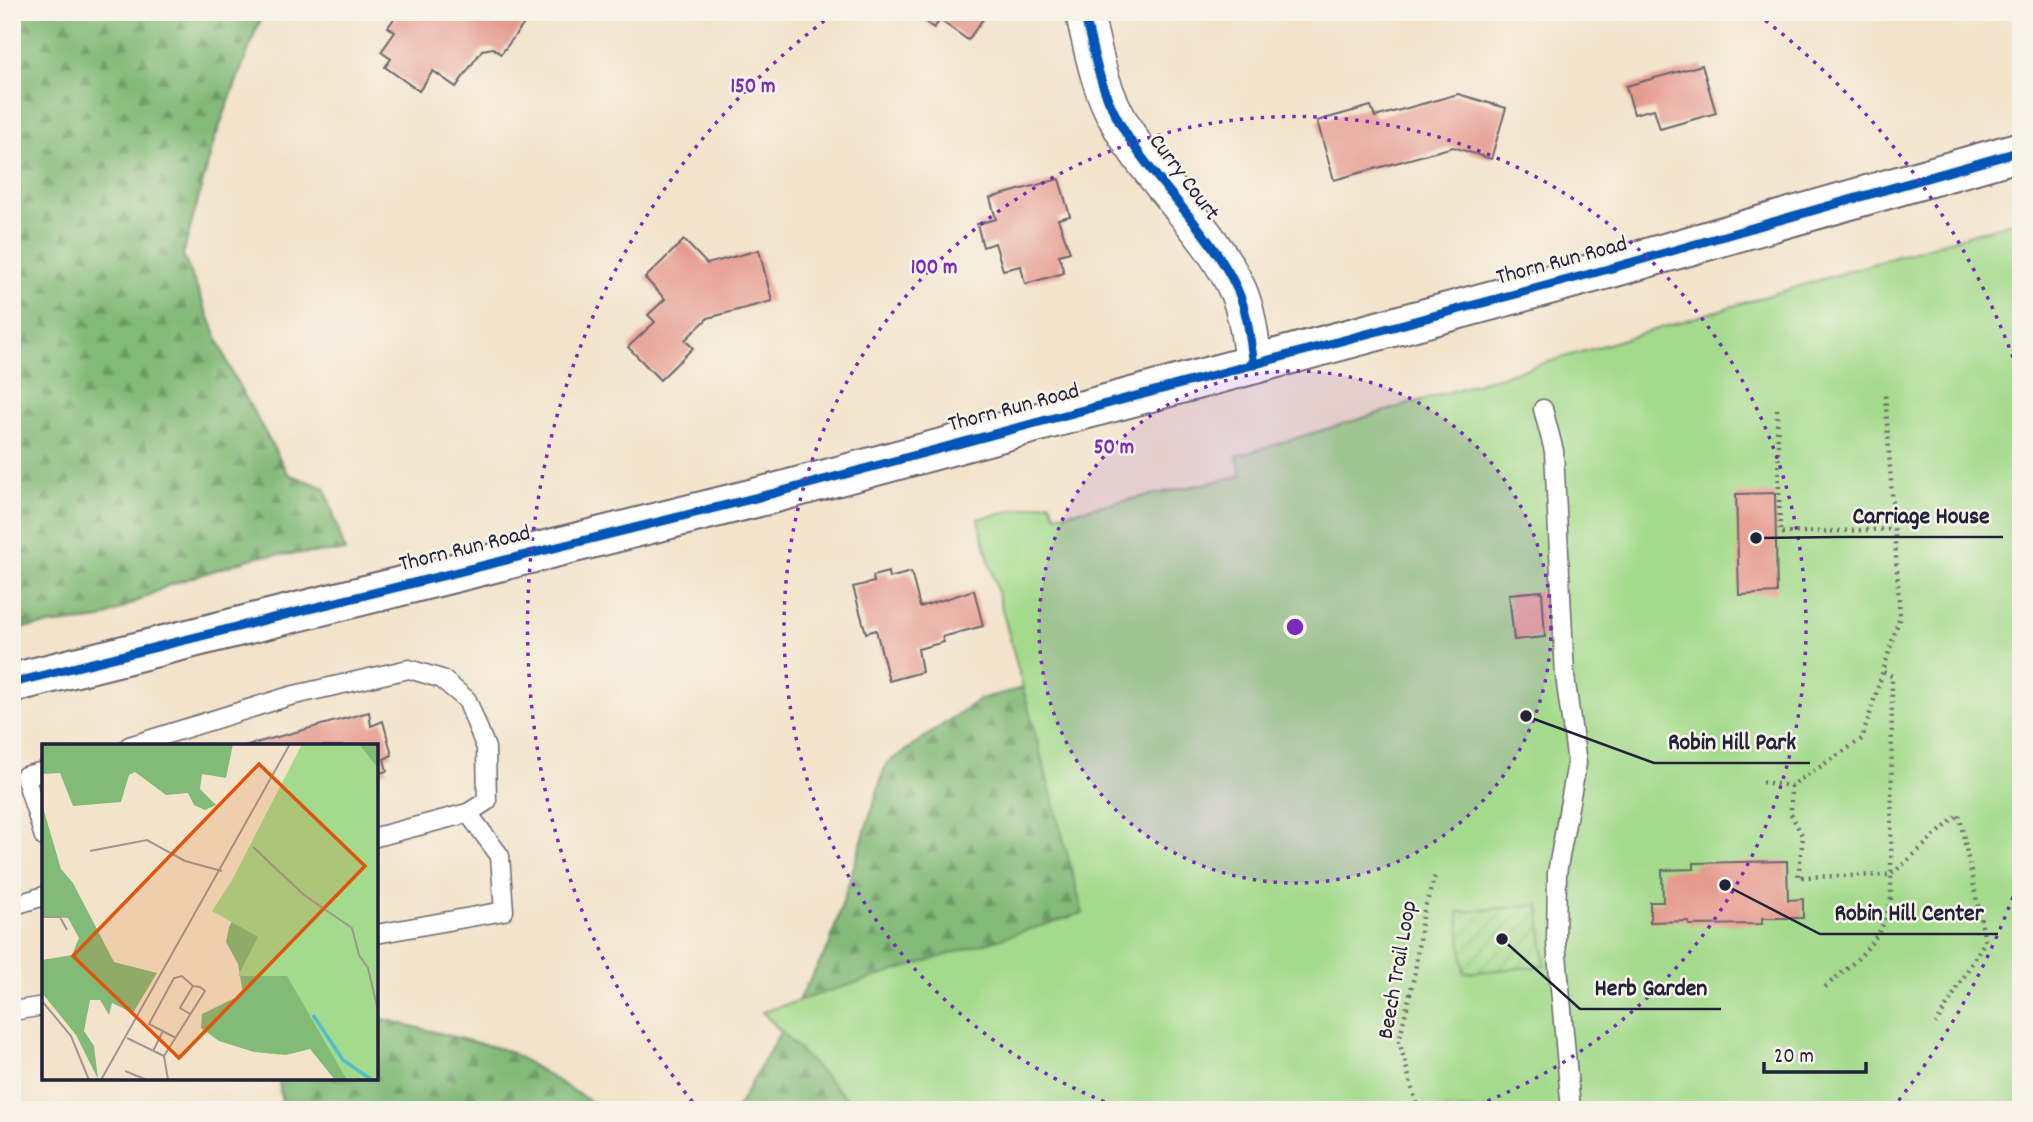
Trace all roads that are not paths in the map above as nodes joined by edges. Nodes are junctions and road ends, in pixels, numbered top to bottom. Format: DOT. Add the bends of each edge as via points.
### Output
graph roads {
  1 [pos="1084,12"];
  2 [pos="2021,151"];
  3 [pos="1254,365"];
  4 [pos="1543,409"];
  5 [pos="12,683"];
  6 [pos="136,744"];
  7 [pos="42,772"];
  8 [pos="468,813"];
  9 [pos="42,831"];
  10 [pos="378,836"];
  11 [pos="42,897"];
  12 [pos="12,906"];
  13 [pos="378,934"];
  14 [pos="42,1006"];
  15 [pos="12,1011"];
  16 [pos="1571,1110"];
  1 -- 3 [label="street, Curry Court" via="1112,110 1226,269 1246,314"];
  2 -- 3 [label="street, Thorn Run Road"];
  3 -- 5 [label="street, Thorn Run Road" via="775,493"];
  4 -- 16 [label="lane" via="1554,451 1565,676 1577,763 1557,873 1556,931"];
  6 -- 8 [label="lane" via="290,696 409,669 442,679 467,700 486,748 487,801"];
  7 -- 9 [label="lane" via="25,776"];
  8 -- 10 [label="lane"];
  8 -- 13 [label="lane" via="500,856 504,911"];
  11 -- 12 [label="lane"];
  14 -- 15 [label="lane"];
}
